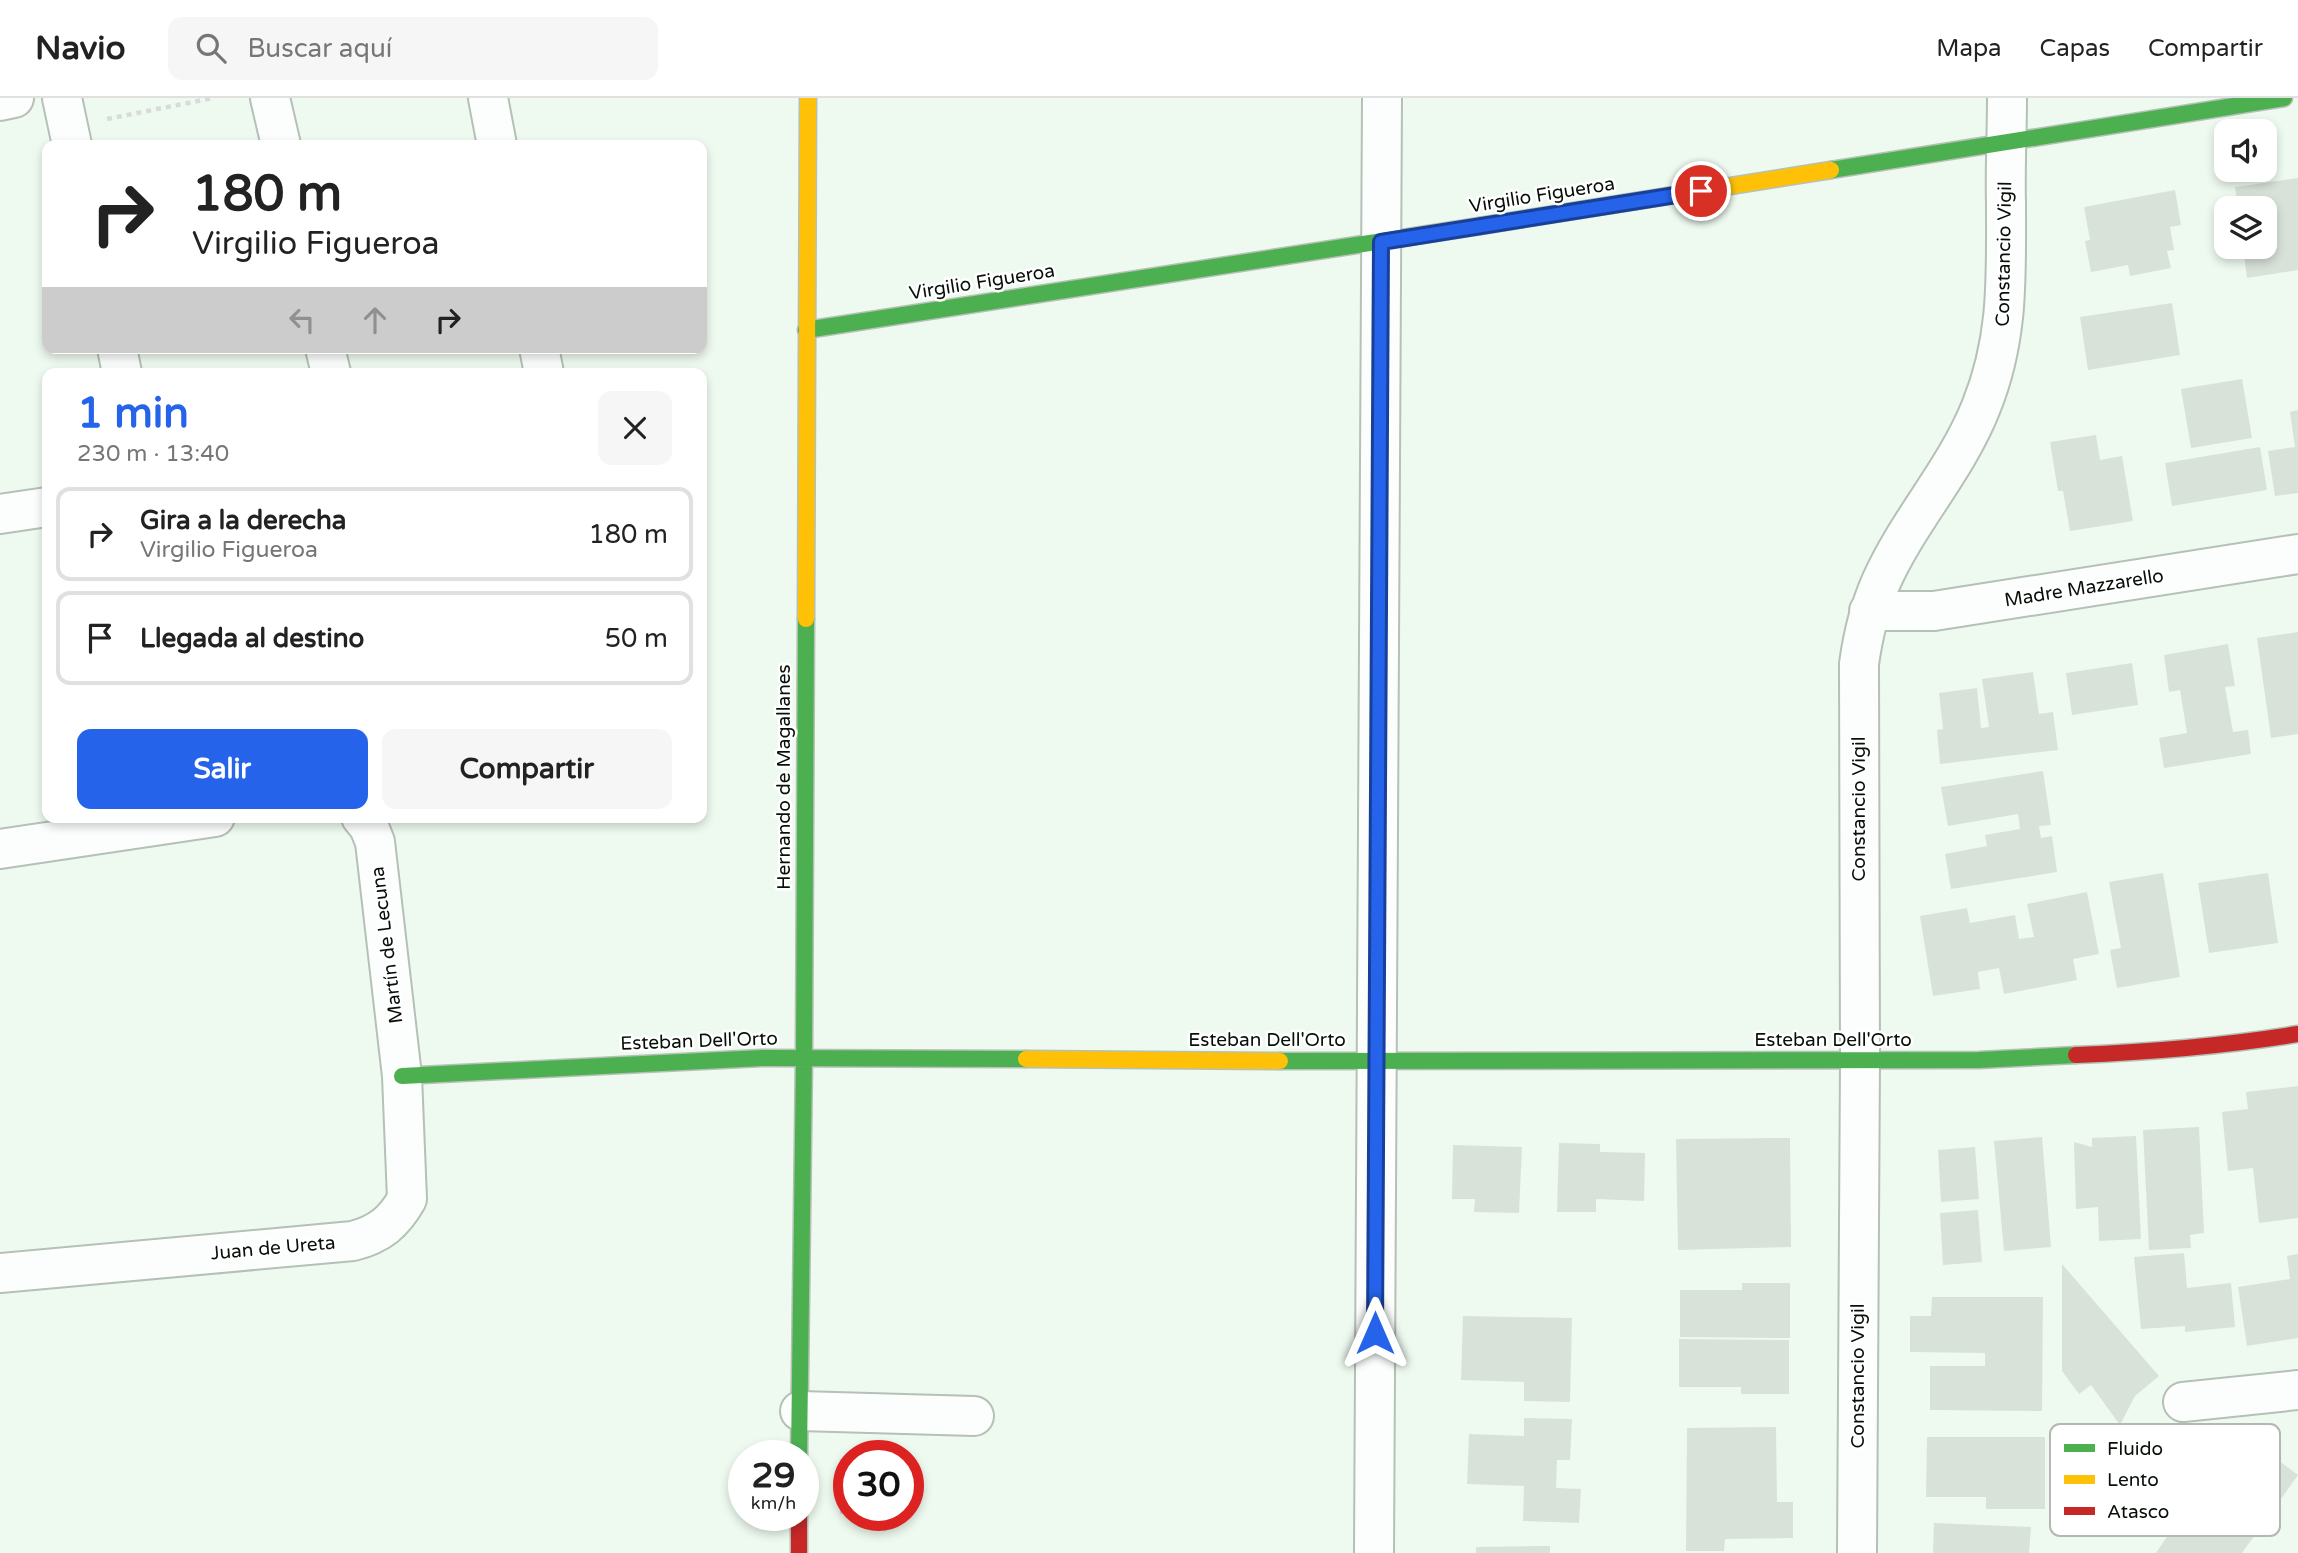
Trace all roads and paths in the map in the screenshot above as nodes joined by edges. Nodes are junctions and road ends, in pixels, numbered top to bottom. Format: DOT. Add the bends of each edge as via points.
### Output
graph roads {
  1 [pos="14,98"];
  2 [pos="62,98"];
  3 [pos="270,98"];
  4 [pos="488,98"];
  5 [pos="808,98"];
  6 [pos="1382,98"];
  7 [pos="2007,98"];
  8 [pos="2284,98"];
  9 [pos="0,101"];
  10 [pos="71,140"];
  11 [pos="280,140"];
  12 [pos="496,140"];
  13 [pos="2006,142"];
  14 [pos="1381,242"];
  15 [pos="806,330"];
  16 [pos="42,508"];
  17 [pos="0,514"];
  18 [pos="2298,554"];
  19 [pos="1869,611"];
  20 [pos="175,823"];
  21 [pos="366,823"];
  22 [pos="0,849"];
  23 [pos="2298,1034"];
  24 [pos="804,1058"];
  25 [pos="1376,1061"];
  26 [pos="1860,1061"];
  27 [pos="402,1076"];
  28 [pos="0,1273"];
  29 [pos="2298,1390"];
  30 [pos="2183,1402"];
  31 [pos="800,1411"];
  32 [pos="974,1416"];
  33 [pos="799,1440"];
  34 [pos="799,1531"];
  35 [pos="799,1553"];
  36 [pos="1374,1553"];
  37 [pos="1857,1553"];
  1 -- 9 [label="street"];
  2 -- 10 [label="street"];
  3 -- 11 [label="street"];
  4 -- 12 [label="street"];
  5 -- 15 [label="street, Hernando de Magallanes"];
  6 -- 14 [label="street"];
  7 -- 13 [label="street, Constancio Vigil"];
  8 -- 13 [label="street, Virgilio Figueroa"];
  13 -- 14 [label="street, Virgilio Figueroa"];
  13 -- 19 [label="street, Constancio Vigil" via="2006,297 1993,376 1963,444 1898,551"];
  14 -- 15 [label="street, Virgilio Figueroa"];
  14 -- 25 [label="street"];
  15 -- 24 [label="street, Hernando de Magallanes"];
  16 -- 17 [label="street"];
  18 -- 19 [label="street, Madre Mazzarello" via="1934,611"];
  19 -- 26 [label="street, Constancio Vigil" via="1859,664"];
  20 -- 22 [label="street"];
  21 -- 27 [label="street, Martín de Lecuna" via="375,842"];
  23 -- 26 [label="street, Esteban Dell'Orto" via="2165,1051"];
  24 -- 25 [label="street, Esteban Dell'Orto"];
  24 -- 27 [label="street, Esteban Dell'Orto"];
  24 -- 31 [label="street, Hernando de Magallanes"];
  25 -- 26 [label="street, Esteban Dell'Orto"];
  25 -- 36 [label="street"];
  26 -- 37 [label="street, Constancio Vigil"];
  27 -- 28 [label="street, Juan de Ureta" via="407,1199 387,1227 371,1236"];
  29 -- 30 [label="street"];
  31 -- 32 [label="street"];
  31 -- 33 [label="street, Hernando de Magallanes"];
  34 -- 35 [label="street"];
}
